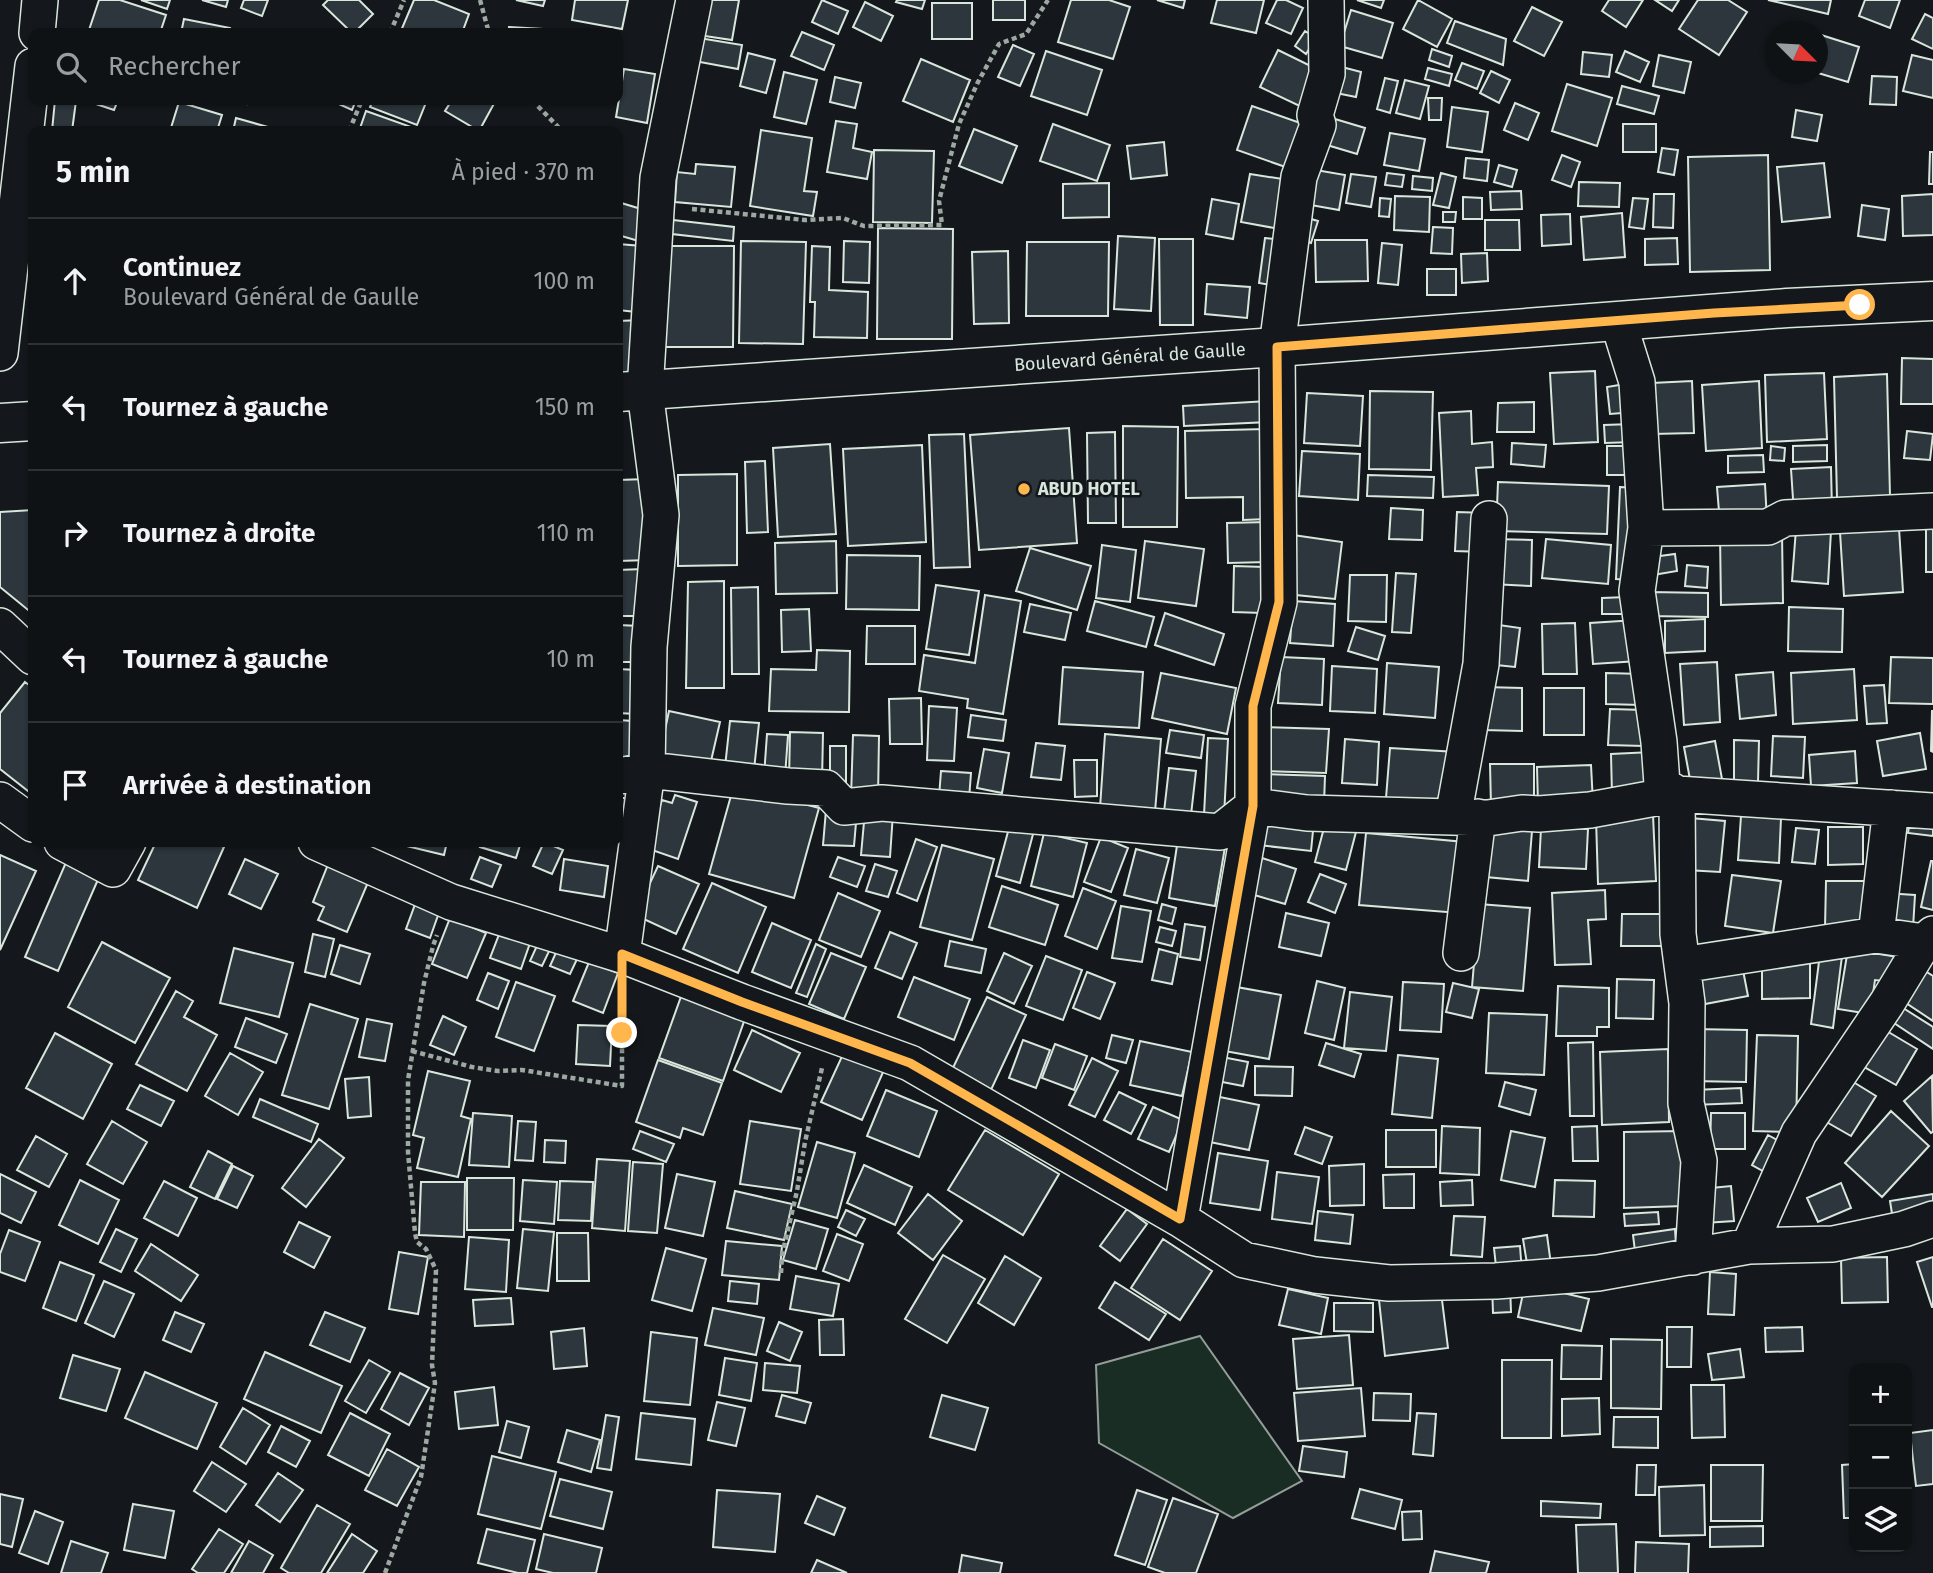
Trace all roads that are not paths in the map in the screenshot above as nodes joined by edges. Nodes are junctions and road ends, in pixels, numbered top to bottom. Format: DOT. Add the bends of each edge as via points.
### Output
graph roads {
  1 [pos="40,0"];
  2 [pos="694,0"];
  3 [pos="1326,0"];
  4 [pos="37,28"];
  5 [pos="29,105"];
  6 [pos="1933,301"];
  7 [pos="1618,321"];
  8 [pos="1277,347"];
  9 [pos="0,353"];
  10 [pos="631,391"];
  11 [pos="28,421"];
  12 [pos="0,423"];
  13 [pos="1933,511"];
  14 [pos="1489,519"];
  15 [pos="1646,528"];
  16 [pos="0,626"];
  17 [pos="28,652"];
  18 [pos="632,774"];
  19 [pos="1677,794"];
  20 [pos="0,800"];
  21 [pos="1253,806"];
  22 [pos="1891,808"];
  23 [pos="1933,811"];
  24 [pos="1465,817"];
  25 [pos="28,820"];
  26 [pos="71,847"];
  27 [pos="125,847"];
  28 [pos="327,847"];
  29 [pos="1876,935"];
  30 [pos="1928,938"];
  31 [pos="1461,953"];
  32 [pos="622,954"];
  33 [pos="1682,965"];
  34 [pos="1180,1219"];
  35 [pos="1933,1219"];
  36 [pos="1749,1246"];
  37 [pos="1693,1257"];
  1 -- 4 [label="street"];
  2 -- 10 [label="street" via="657,178"];
  3 -- 8 [label="street" via="1327,74 1315,115 1318,125 1299,177"];
  5 -- 9 [label="street"];
  6 -- 7 [label="main road, Boulevard Général de Gaulle"];
  7 -- 8 [label="main road, Boulevard Général de Gaulle"];
  7 -- 15 [label="street" via="1637,382"];
  8 -- 10 [label="main road, Boulevard Général de Gaulle"];
  8 -- 21 [label="street" via="1279,602 1253,706"];
  10 -- 18 [label="street" via="661,515"];
  11 -- 12 [label="main road"];
  13 -- 15 [label="street" via="1785,518 1768,527"];
  14 -- 24 [label="street" via="1481,664"];
  15 -- 19 [label="street" via="1637,591 1662,784"];
  16 -- 17 [label="street"];
  18 -- 21 [label="street" via="827,788 844,807 882,803 1220,832"];
  18 -- 32 [label="street"];
  19 -- 22 [label="street"];
  19 -- 24 [label="street" via="1590,810"];
  19 -- 33 [label="street"];
  20 -- 25 [label="street"];
  21 -- 24 [label="street" via="1307,813"];
  21 -- 34 [label="street"];
  22 -- 23 [label="street"];
  22 -- 29 [label="street"];
  24 -- 31 [label="street"];
  26 -- 27 [label="street" via="113,869"];
  28 -- 32 [label="street" via="451,901"];
  29 -- 30 [label="street"];
  29 -- 33 [label="street"];
  30 -- 36 [label="street" via="1799,1133"];
  32 -- 34 [label="street" via="910,1063"];
  33 -- 37 [label="street" via="1687,1003 1686,1103 1699,1161"];
  34 -- 37 [label="street" via="1244,1260 1315,1275 1389,1283 1598,1273"];
  35 -- 36 [label="street" via="1833,1244"];
  36 -- 37 [label="street"];
}
